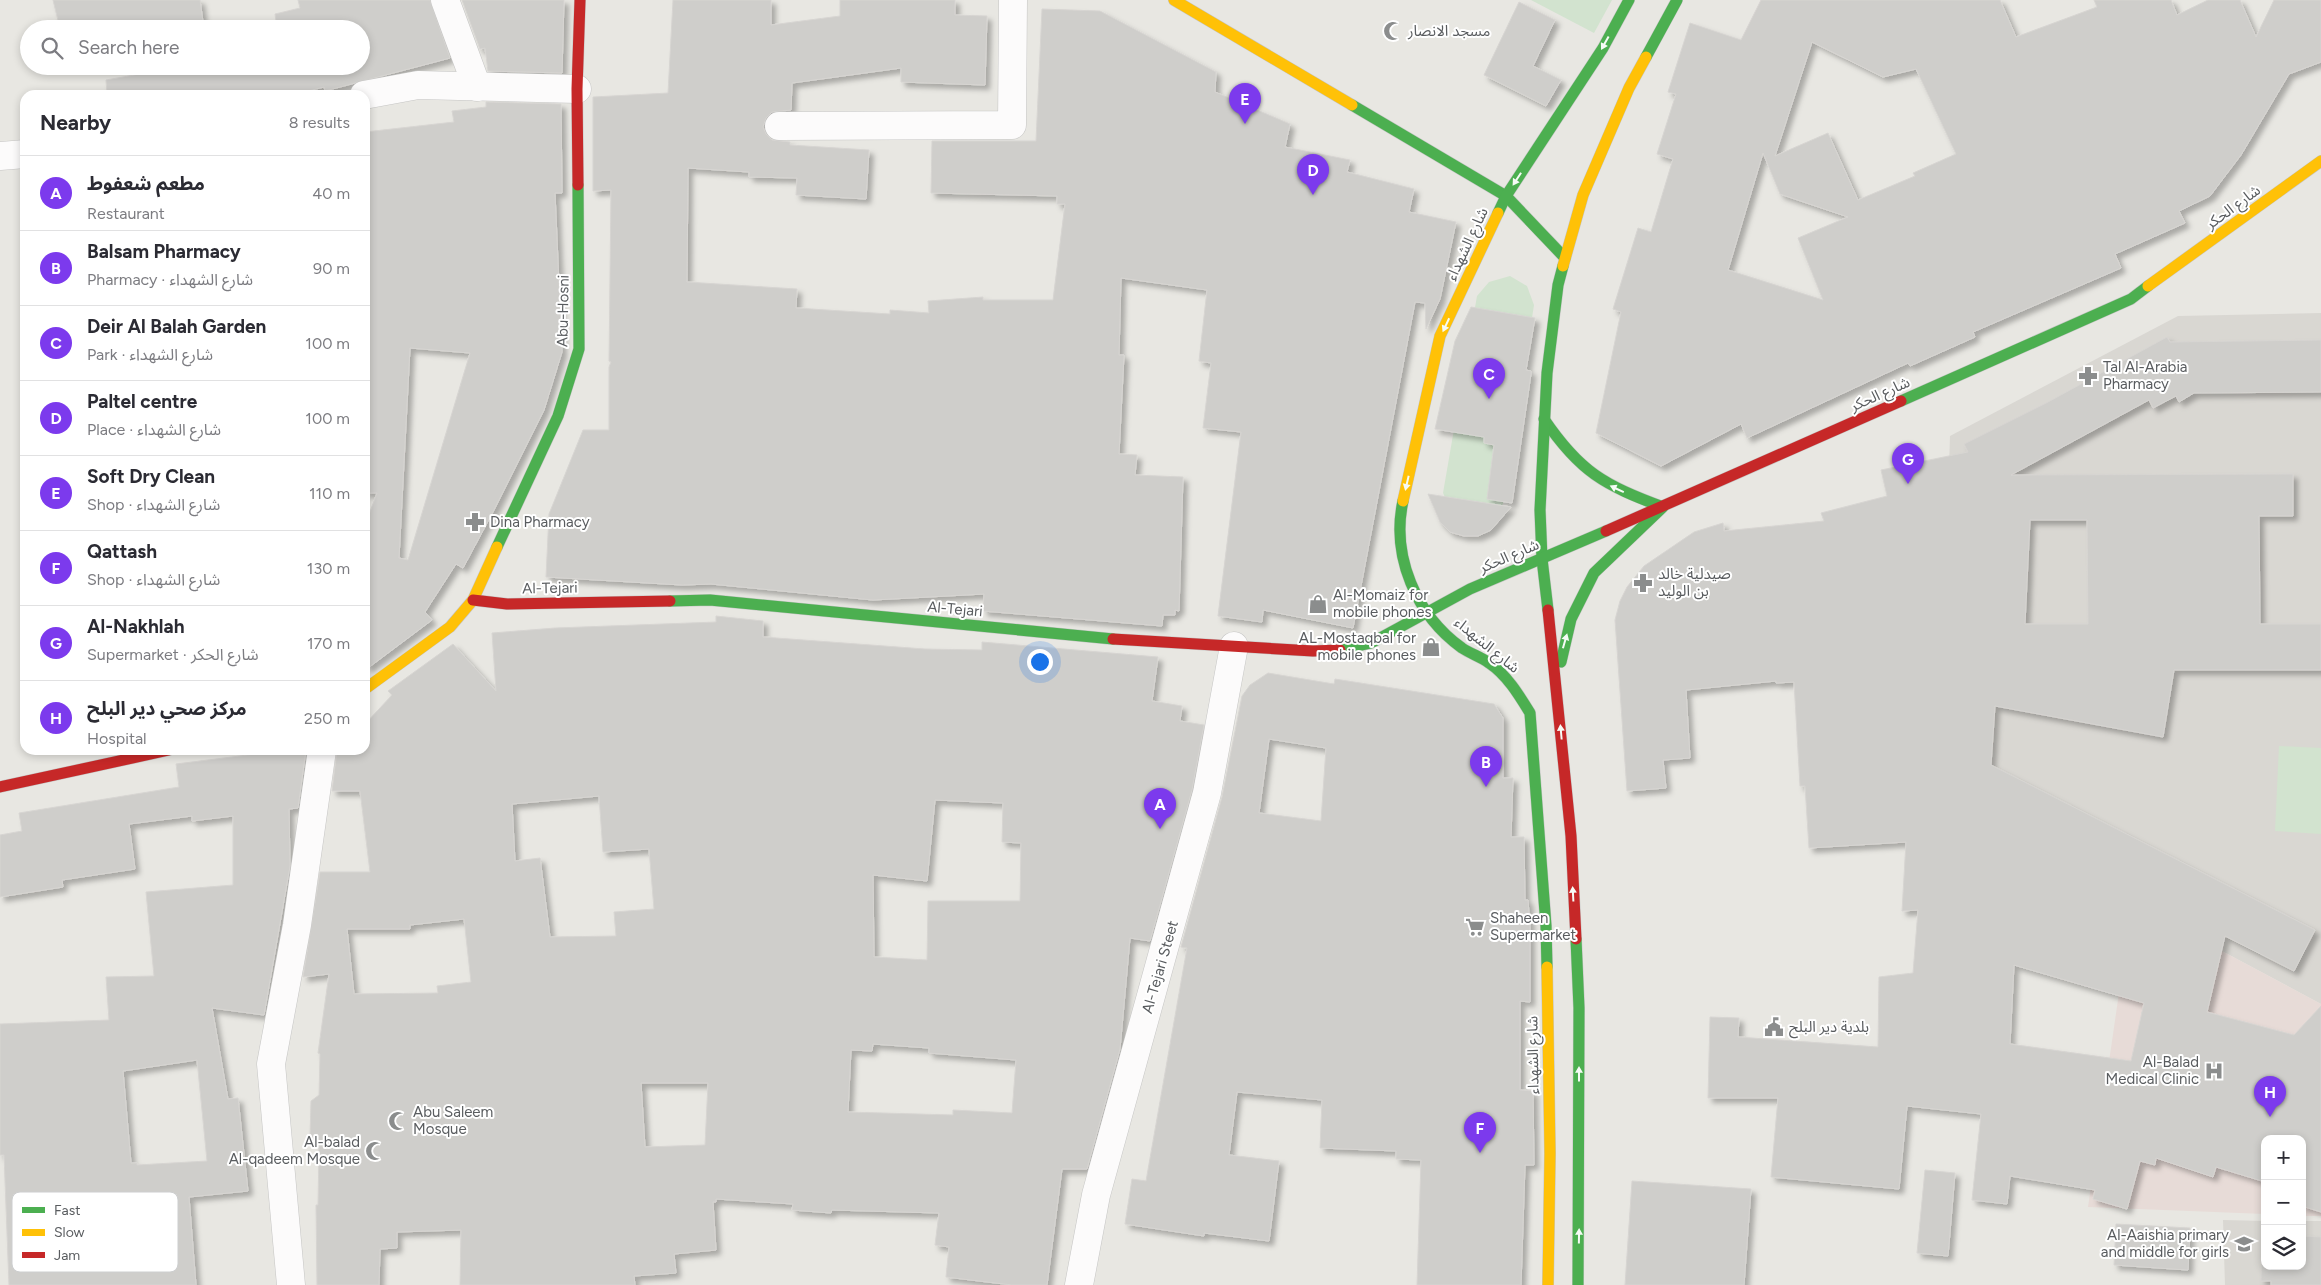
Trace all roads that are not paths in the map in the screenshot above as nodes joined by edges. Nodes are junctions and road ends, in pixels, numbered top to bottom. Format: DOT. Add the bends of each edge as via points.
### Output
graph roads {
  1 [pos="445,0"];
  2 [pos="580,0"];
  3 [pos="1013,0"];
  4 [pos="1174,0"];
  5 [pos="1629,0"];
  6 [pos="1677,0"];
  7 [pos="477,87"];
  8 [pos="577,89"];
  9 [pos="370,94"];
  10 [pos="779,126"];
  11 [pos="20,154"];
  12 [pos="0,156"];
  13 [pos="2321,161"];
  14 [pos="1506,196"];
  15 [pos="1565,258"];
  16 [pos="1544,420"];
  17 [pos="1663,507"];
  18 [pos="1542,559"];
  19 [pos="473,600"];
  20 [pos="1426,613"];
  21 [pos="1234,646"];
  22 [pos="370,684"];
  23 [pos="1557,689"];
  24 [pos="146,755"];
  25 [pos="321,755"];
  26 [pos="0,787"];
  27 [pos="291,1285"];
  28 [pos="1078,1285"];
  29 [pos="1548,1285"];
  30 [pos="1578,1285"];
  1 -- 7 [label="street"];
  2 -- 8 [label="street, Abu-Hosni"];
  3 -- 10 [label="street" via="1012,125"];
  4 -- 14 [label="street"];
  5 -- 14 [label="street, شارع الشهداء, one-way" via="1602,48"];
  6 -- 15 [label="street" via="1629,88 1602,150 1583,195"];
  7 -- 8 [label="street"];
  7 -- 9 [label="street" via="418,85"];
  8 -- 19 [label="street, Abu-Hosni" via="579,349 558,416"];
  11 -- 12 [label="street"];
  13 -- 17 [label="street, شارع الحكر" via="2131,299"];
  14 -- 15 [label="street"];
  14 -- 20 [label="street, شارع الشهداء, one-way" via="1440,336 1400,516 1400,543 1407,576"];
  15 -- 16 [label="street" via="1554,314"];
  17 -- 16 [label="street, one-way" via="1620,491 1584,470 1564,450"];
  16 -- 18 [label="street" via="1540,510"];
  17 -- 18 [label="street, شارع الحكر"];
  23 -- 17 [label="street, one-way" via="1562,650 1571,619 1594,573"];
  18 -- 20 [label="street, شارع الحكر" via="1470,589"];
  18 -- 23 [label="street"];
  19 -- 21 [label="street, Al-Tejari" via="507,604 710,600 1112,639"];
  19 -- 22 [label="street, Abu-Hosni" via="450,627"];
  20 -- 21 [label="street, Al-Tejari" via="1371,643 1345,650"];
  20 -- 29 [label="street, شارع الشهداء" via="1462,648 1490,663 1515,688 1530,713 1546,926 1550,1153"];
  21 -- 28 [label="street, Al-Tejari Steet" via="1207,793 1096,1195"];
  30 -- 23 [label="street, one-way" via="1579,1008 1571,836"];
  24 -- 26 [label="street"];
  25 -- 27 [label="street" via="297,925 271,1064"];
}
